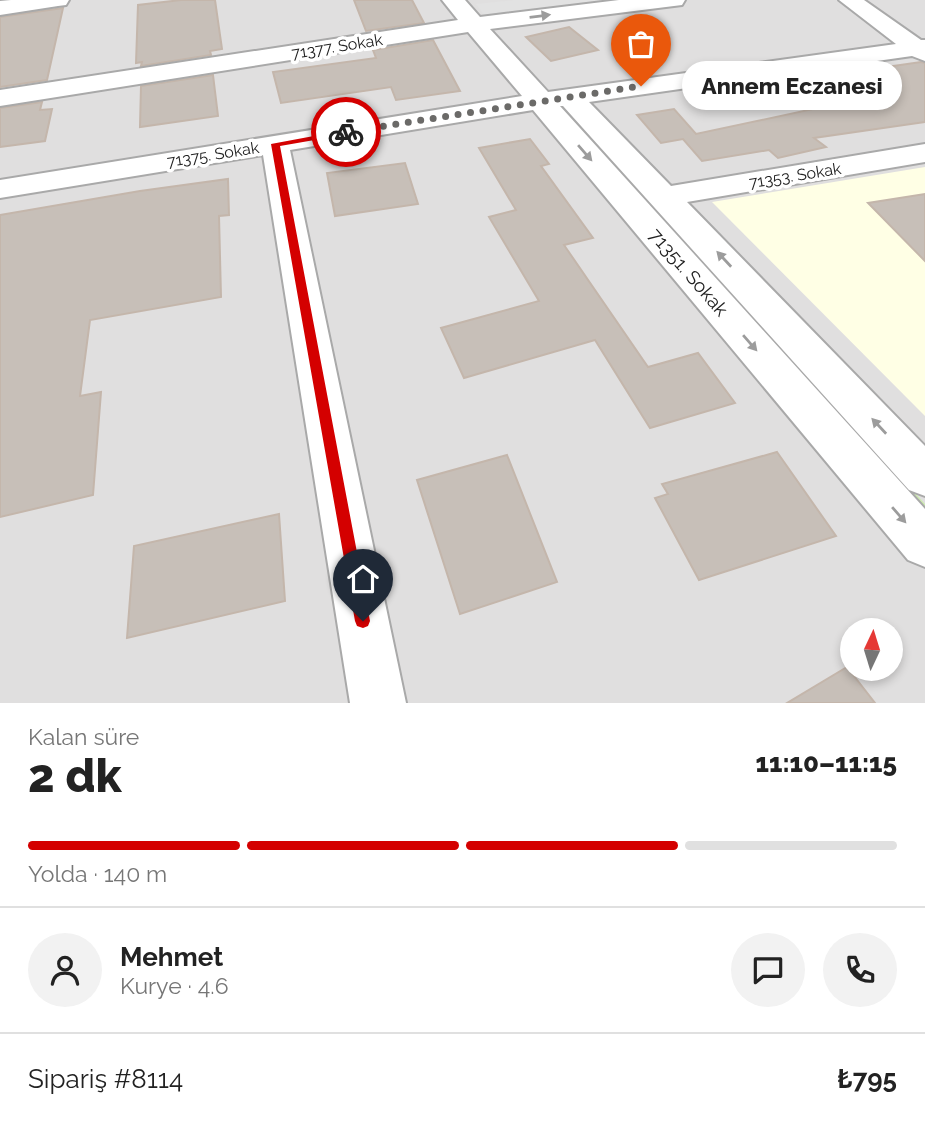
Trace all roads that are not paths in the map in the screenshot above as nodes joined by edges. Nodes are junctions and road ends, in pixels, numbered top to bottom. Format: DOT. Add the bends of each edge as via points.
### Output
graph roads {
  1 [pos="58,0"];
  2 [pos="484,0"];
  3 [pos="674,0"];
  4 [pos="850,0"];
  5 [pos="454,1"];
  6 [pos="0,8"];
  7 [pos="472,26"];
  8 [pos="922,49"];
  9 [pos="0,98"];
  10 [pos="555,99"];
  11 [pos="275,144"];
  12 [pos="925,153"];
  13 [pos="0,189"];
  14 [pos="665,196"];
  15 [pos="925,476"];
  16 [pos="925,544"];
  17 [pos="378,703"];
  1 -- 6 [label="street"];
  2 -- 5 [label="street"];
  7 -- 3 [label="street, 71377. Sokak, one-way"];
  4 -- 8 [label="street"];
  5 -- 7 [label="street, 71351. Sokak"];
  7 -- 9 [label="street, 71377. Sokak"];
  7 -- 10 [label="street, 71351. Sokak"];
  8 -- 10 [label="street, 71375. Sokak"];
  10 -- 11 [label="street, 71375. Sokak"];
  10 -- 14 [label="street, 71351. Sokak"];
  10 -- 16 [label="street, 71351. Sokak, one-way"];
  11 -- 13 [label="street, 71375. Sokak"];
  11 -- 17 [label="street"];
  12 -- 14 [label="street, 71353. Sokak"];
  15 -- 14 [label="street, 71351. Sokak, one-way"];
}
